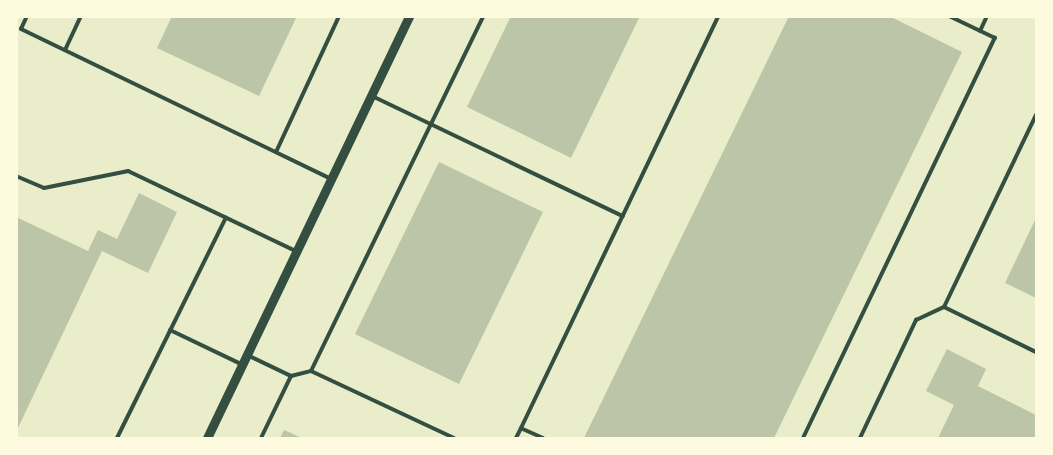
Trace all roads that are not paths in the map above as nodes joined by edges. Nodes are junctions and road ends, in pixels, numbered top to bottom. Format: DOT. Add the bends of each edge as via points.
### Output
graph roads {
  1 [pos="27,16"];
  2 [pos="81,16"];
  3 [pos="339,16"];
  4 [pos="409,16"];
  5 [pos="483,16"];
  6 [pos="718,16"];
  7 [pos="949,16"];
  8 [pos="987,16"];
  9 [pos="19,28"];
  10 [pos="980,31"];
  11 [pos="65,50"];
  12 [pos="371,96"];
  13 [pos="1036,115"];
  14 [pos="431,125"];
  15 [pos="276,152"];
  16 [pos="16,176"];
  17 [pos="331,179"];
  18 [pos="623,216"];
  19 [pos="226,217"];
  20 [pos="296,251"];
  21 [pos="944,308"];
  22 [pos="170,330"];
  23 [pos="1036,352"];
  24 [pos="247,355"];
  25 [pos="242,365"];
  26 [pos="310,371"];
  27 [pos="291,375"];
  28 [pos="521,428"];
  29 [pos="117,438"];
  30 [pos="207,438"];
  31 [pos="261,438"];
  32 [pos="454,438"];
  33 [pos="516,438"];
  34 [pos="543,438"];
  35 [pos="803,438"];
  36 [pos="860,438"];
  1 -- 9 [label="lane"];
  2 -- 11 [label="lane"];
  3 -- 15 [label="lane"];
  4 -- 12 [label="street"];
  5 -- 14 [label="lane"];
  6 -- 18 [label="lane"];
  7 -- 10 [label="lane"];
  8 -- 10 [label="lane"];
  9 -- 11 [label="lane"];
  10 -- 35 [label="lane" via="995,38"];
  11 -- 15 [label="lane"];
  12 -- 14 [label="lane"];
  12 -- 17 [label="street"];
  13 -- 21 [label="lane"];
  14 -- 18 [label="lane"];
  14 -- 26 [label="lane"];
  15 -- 17 [label="lane"];
  16 -- 19 [label="lane" via="44,188 128,171"];
  17 -- 20 [label="street"];
  18 -- 28 [label="lane"];
  19 -- 20 [label="lane"];
  19 -- 22 [label="lane"];
  20 -- 24 [label="street"];
  21 -- 23 [label="lane"];
  21 -- 36 [label="lane" via="916,320"];
  22 -- 25 [label="lane"];
  22 -- 29 [label="lane"];
  24 -- 25 [label="street"];
  24 -- 27 [label="lane"];
  25 -- 30 [label="street"];
  26 -- 27 [label="lane"];
  26 -- 32 [label="lane"];
  27 -- 31 [label="lane"];
  28 -- 33 [label="lane"];
  28 -- 34 [label="lane"];
}
